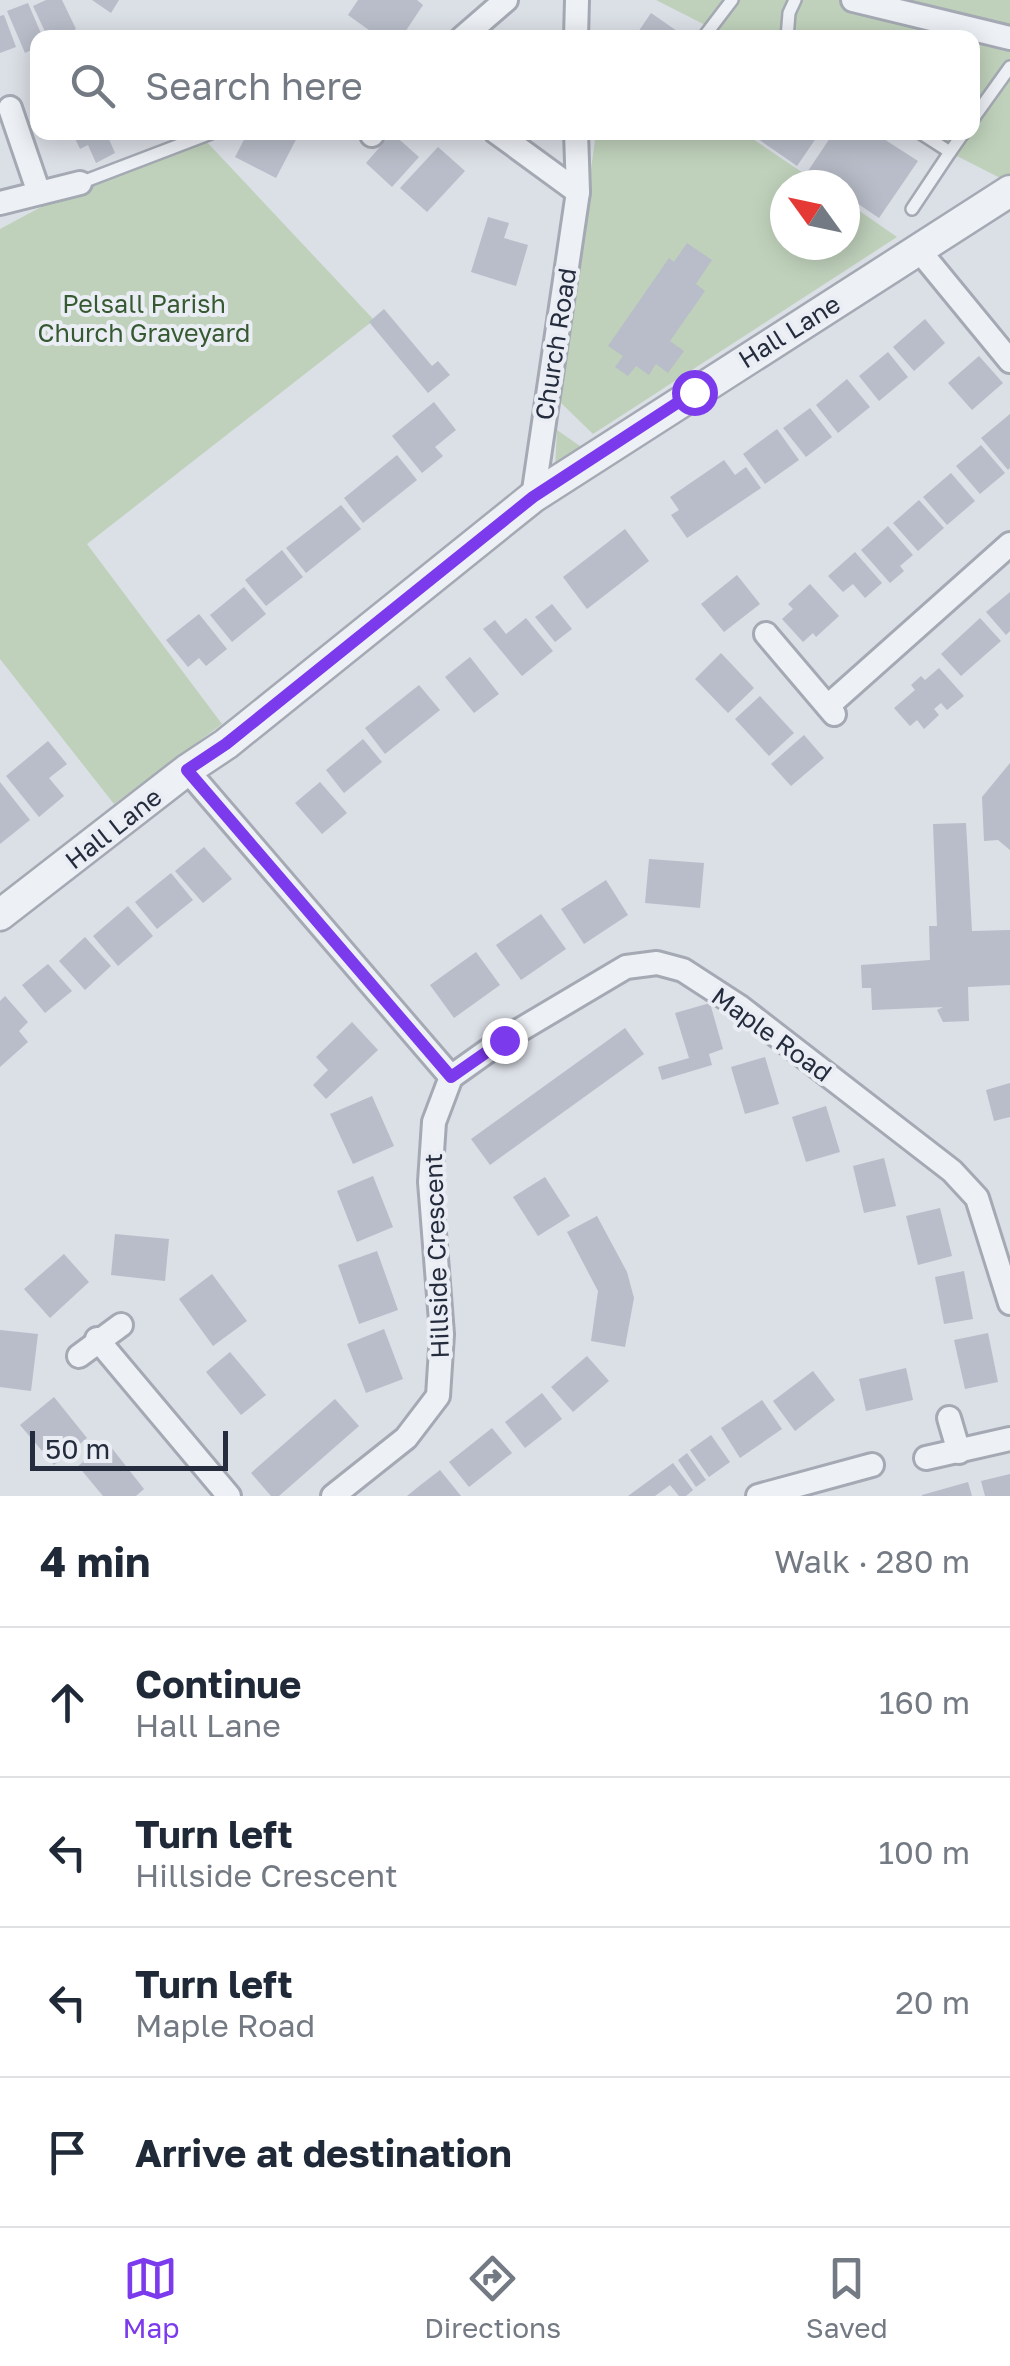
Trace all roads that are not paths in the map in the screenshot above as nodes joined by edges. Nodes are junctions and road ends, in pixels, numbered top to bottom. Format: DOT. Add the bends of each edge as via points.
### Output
graph roads {
  1 [pos="577,0"];
  2 [pos="732,0"];
  3 [pos="795,0"];
  4 [pos="853,0"];
  5 [pos="496,3"];
  6 [pos="470,30"];
  7 [pos="576,30"];
  8 [pos="709,30"];
  9 [pos="788,30"];
  10 [pos="977,30"];
  11 [pos="980,31"];
  12 [pos="1010,38"];
  13 [pos="1010,67"];
  14 [pos="10,108"];
  15 [pos="980,109"];
  16 [pos="194,140"];
  17 [pos="507,140"];
  18 [pos="576,140"];
  19 [pos="931,140"];
  20 [pos="958,140"];
  21 [pos="950,152"];
  22 [pos="80,183"];
  23 [pos="1010,191"];
  24 [pos="578,192"];
  25 [pos="39,193"];
  26 [pos="0,203"];
  27 [pos="912,209"];
  28 [pos="918,249"];
  29 [pos="1010,361"];
  30 [pos="533,497"];
  31 [pos="1010,544"];
  32 [pos="766,634"];
  33 [pos="187,770"];
  34 [pos="0,915"];
  35 [pos="451,1077"];
  36 [pos="1010,1304"];
  37 [pos="121,1325"];
  38 [pos="97,1340"];
  39 [pos="79,1356"];
  40 [pos="949,1418"];
  41 [pos="1010,1439"];
  42 [pos="959,1452"];
  43 [pos="926,1458"];
  44 [pos="872,1465"];
  45 [pos="843,1484"];
  46 [pos="229,1496"];
  47 [pos="333,1496"];
  48 [pos="758,1496"];
  1 -- 7 [label="street"];
  2 -- 8 [label="lane"];
  3 -- 9 [label="lane"];
  4 -- 10 [label="street"];
  5 -- 6 [label="street"];
  11 -- 12 [label="street"];
  13 -- 15 [label="lane"];
  14 -- 25 [label="street"];
  16 -- 22 [label="lane"];
  17 -- 24 [label="street"];
  18 -- 24 [label="street, Church Road"];
  19 -- 21 [label="lane"];
  20 -- 21 [label="lane"];
  21 -- 27 [label="lane"];
  22 -- 25 [label="street"];
  23 -- 28 [label="street, Hall Lane"];
  24 -- 30 [label="street, Church Road"];
  25 -- 26 [label="street"];
  28 -- 29 [label="street"];
  28 -- 30 [label="street, Hall Lane"];
  30 -- 33 [label="street, Hall Lane"];
  31 -- 32 [label="street" via="831,710"];
  33 -- 34 [label="street, Hall Lane"];
  33 -- 35 [label="street"];
  35 -- 36 [label="street, Maple Road" via="626,967 657,963 683,970 952,1171 977,1198"];
  35 -- 47 [label="street, Hillside Crescent" via="434,1122 430,1182 442,1334 438,1396 406,1438"];
  37 -- 38 [label="street"];
  38 -- 39 [label="street"];
  38 -- 46 [label="street"];
  40 -- 42 [label="street"];
  41 -- 42 [label="street"];
  42 -- 43 [label="street"];
  44 -- 45 [label="street"];
  45 -- 48 [label="street"];
}
